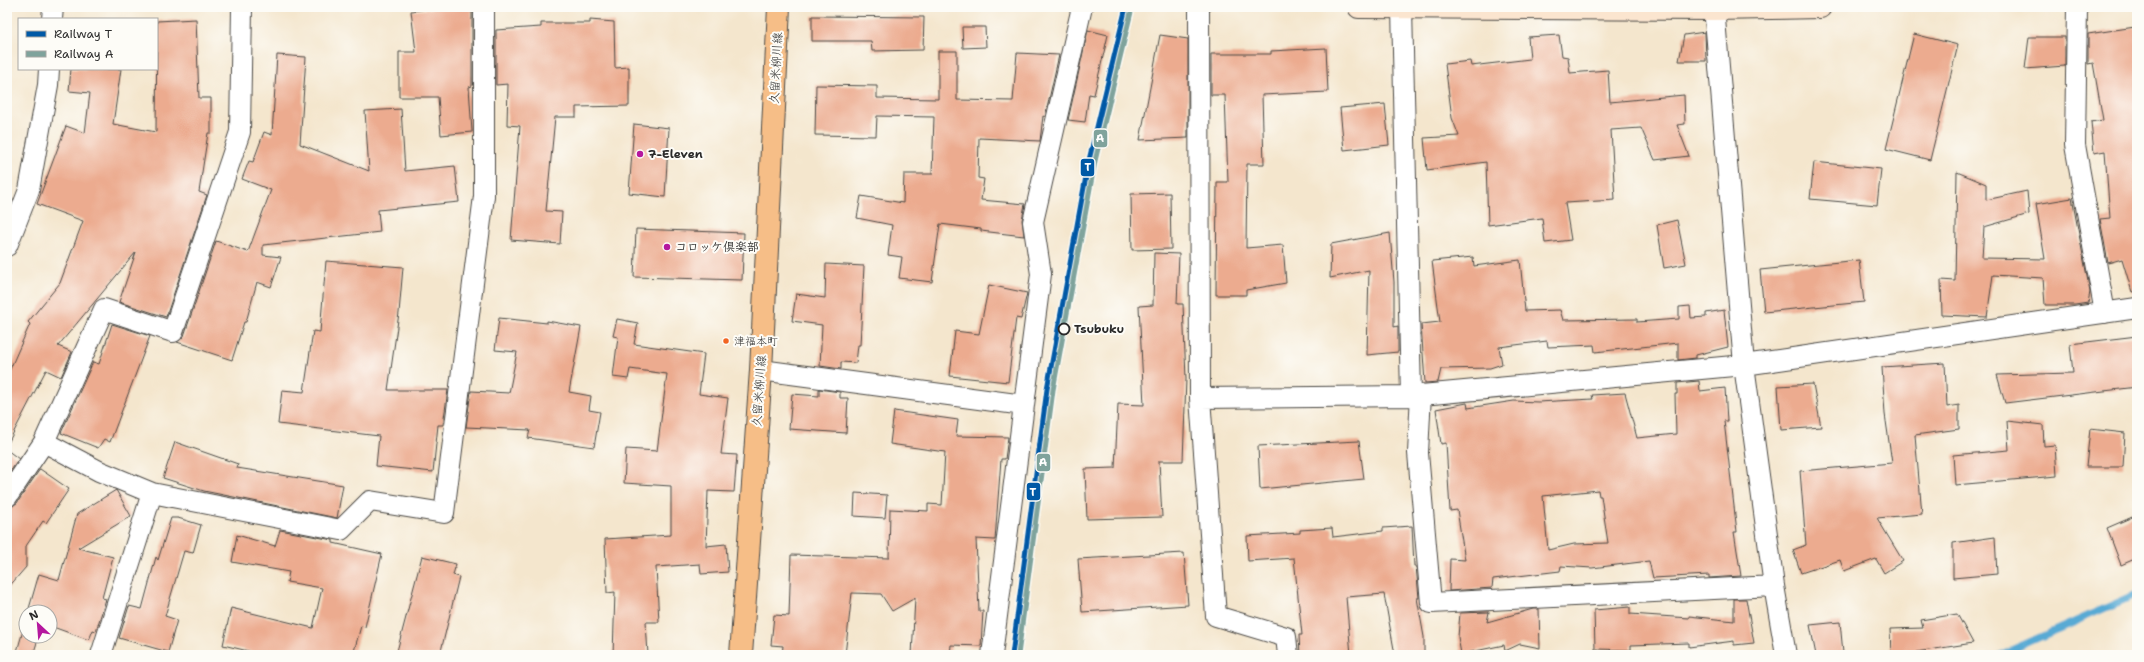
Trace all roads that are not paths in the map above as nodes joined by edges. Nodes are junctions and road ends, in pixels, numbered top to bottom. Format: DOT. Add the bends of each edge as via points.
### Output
graph roads {
  1 [pos="53,7"];
  2 [pos="242,7"];
  3 [pos="484,7"];
  4 [pos="779,7"];
  5 [pos="1082,7"];
  6 [pos="1199,7"];
  7 [pos="1359,7"];
  8 [pos="1543,7"];
  9 [pos="1820,7"];
  10 [pos="2077,7"];
  11 [pos="1402,8"];
  12 [pos="1714,8"];
  13 [pos="52,18"];
  14 [pos="49,70"];
  15 [pos="7,246"];
  16 [pos="2137,308"];
  17 [pos="2105,313"];
  18 [pos="1744,365"];
  19 [pos="761,370"];
  20 [pos="1416,395"];
  21 [pos="1200,398"];
  22 [pos="1024,405"];
  23 [pos="44,442"];
  24 [pos="152,493"];
  25 [pos="7,497"];
  26 [pos="1774,586"];
  27 [pos="101,655"];
  28 [pos="741,655"];
  29 [pos="992,655"];
  30 [pos="1288,655"];
  31 [pos="1786,655"];
  1 -- 13 [label="street"];
  2 -- 23 [label="street" via="240,132 173,332 104,309"];
  3 -- 24 [label="street" via="484,196 444,513 370,501 341,530"];
  4 -- 19 [label="main road, 久留米柳川線"];
  5 -- 22 [label="street" via="1033,222 1041,274"];
  6 -- 21 [label="street"];
  7 -- 11 [label="street"];
  8 -- 11 [label="street"];
  8 -- 12 [label="street"];
  9 -- 12 [label="street"];
  10 -- 17 [label="street" via="2075,145"];
  11 -- 20 [label="street"];
  12 -- 18 [label="street"];
  14 -- 15 [label="street" via="29,190"];
  16 -- 17 [label="street"];
  17 -- 18 [label="street"];
  18 -- 20 [label="street"];
  18 -- 26 [label="street"];
  19 -- 22 [label="street"];
  19 -- 28 [label="main road, 久留米柳川線"];
  20 -- 21 [label="street"];
  20 -- 26 [label="street" via="1418,452 1431,603"];
  21 -- 30 [label="street" via="1216,616 1286,637"];
  22 -- 29 [label="street"];
  23 -- 24 [label="street" via="99,471"];
  23 -- 25 [label="street"];
  24 -- 27 [label="street"];
  26 -- 31 [label="street"];
}
